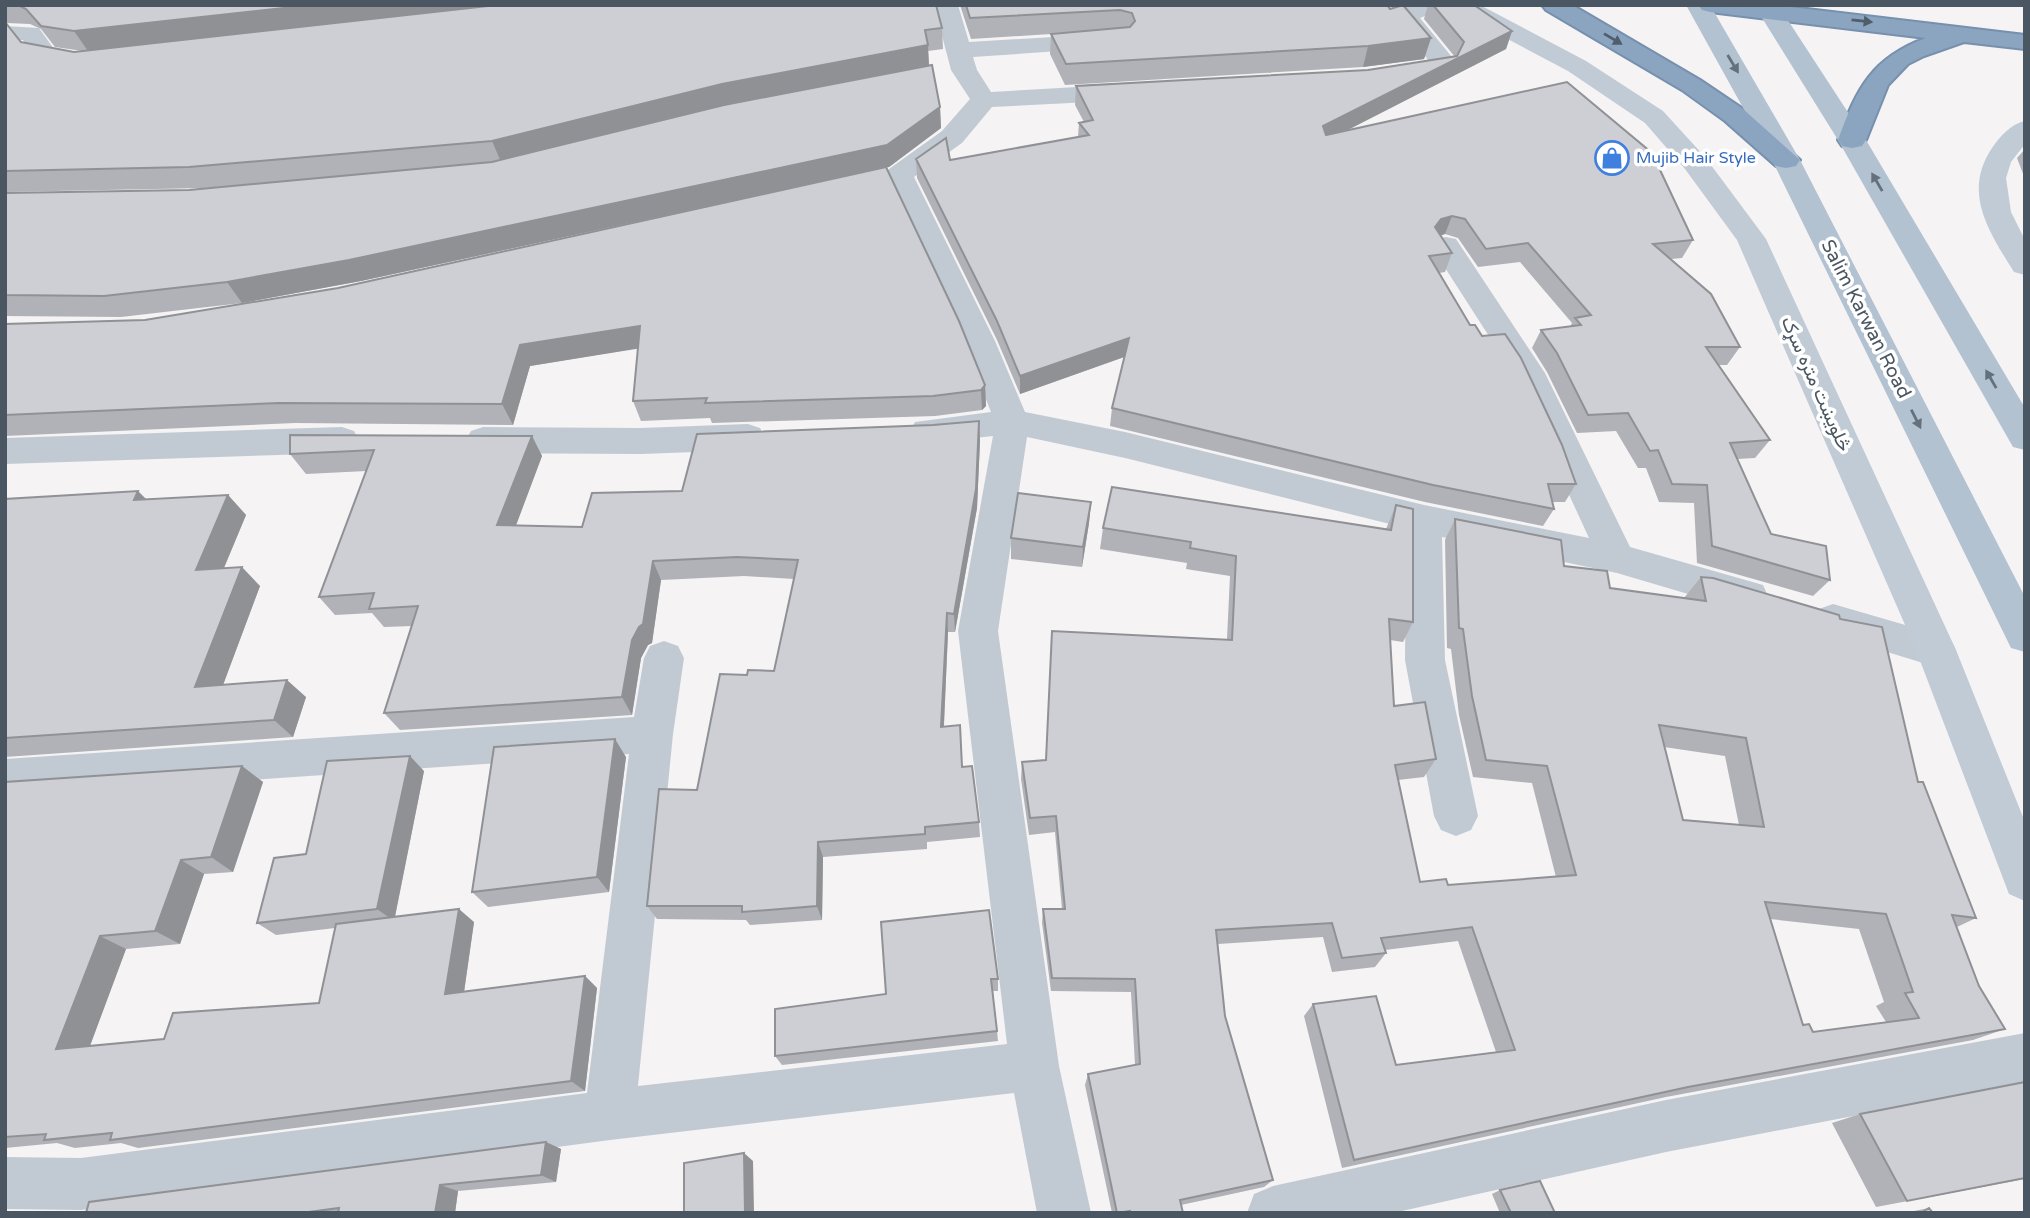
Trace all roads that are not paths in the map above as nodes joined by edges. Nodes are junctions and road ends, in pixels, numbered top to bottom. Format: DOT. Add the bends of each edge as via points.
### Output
graph roads {
  1 [pos="946,5"];
  2 [pos="1432,5"];
  3 [pos="1461,5"];
  4 [pos="1554,5"];
  5 [pos="1698,5"];
  6 [pos="1710,5"];
  7 [pos="1768,8"];
  8 [pos="5,33"];
  9 [pos="1965,34"];
  10 [pos="1119,40"];
  11 [pos="2025,42"];
  12 [pos="101,61"];
  13 [pos="961,74"];
  14 [pos="1374,76"];
  15 [pos="1160,90"];
  16 [pos="2025,129"];
  17 [pos="1852,140"];
  18 [pos="1786,160"];
  19 [pos="1446,246"];
  20 [pos="2025,265"];
  21 [pos="1012,422"];
  22 [pos="895,432"];
  23 [pos="775,436"];
  24 [pos="2025,438"];
  25 [pos="378,440"];
  26 [pos="447,440"];
  27 [pos="5,451"];
  28 [pos="1424,519"];
  29 [pos="1617,558"];
  30 [pos="2025,636"];
  31 [pos="1936,650"];
  32 [pos="664,658"];
  33 [pos="652,734"];
  34 [pos="5,778"];
  35 [pos="1456,816"];
  36 [pos="2025,879"];
  37 [pos="2025,1058"];
  38 [pos="1034,1066"];
  39 [pos="610,1115"];
  40 [pos="5,1183"];
  41 [pos="78,1198"];
  42 [pos="1064,1213"];
  43 [pos="1273,1213"];
  1 -- 13 [label="street"];
  2 -- 14 [label="street" via="1405,16 1443,62 1441,67"];
  3 -- 31 [label="street, څلویښت متره سړک" via="1577,66 1654,117 1751,239"];
  4 -- 18 [label="highway, one-way" via="1690,85"];
  5 -- 18 [label="main road, Salim Karwan Road, one-way"];
  6 -- 7 [label="highway"];
  7 -- 9 [label="highway, one-way"];
  7 -- 17 [label="main road"];
  8 -- 12 [label="street" via="35,24 47,55"];
  9 -- 11 [label="highway"];
  9 -- 17 [label="highway" via="1923,46 1883,73 1865,100"];
  10 -- 13 [label="street"];
  13 -- 15 [label="street"];
  13 -- 21 [label="street" via="952,137 885,178 979,341"];
  16 -- 20 [label="street" via="2009,142 1993,166 1992,193 2003,231"];
  24 -- 17 [label="main road, one-way"];
  18 -- 30 [label="main road, Salim Karwan Road, one-way"];
  19 -- 29 [label="street" via="1529,373"];
  21 -- 22 [label="street"];
  21 -- 28 [label="street" via="1125,445"];
  21 -- 38 [label="street" via="978,631"];
  23 -- 26 [label="street"];
  25 -- 27 [label="street"];
  28 -- 29 [label="street"];
  28 -- 35 [label="street" via="1425,660"];
  29 -- 31 [label="street"];
  31 -- 36 [label="street, څلویښت متره سړک"];
  32 -- 33 [label="street"];
  33 -- 34 [label="street"];
  33 -- 39 [label="street"];
  37 -- 43 [label="street" via="1666,1126"];
  38 -- 39 [label="street"];
  38 -- 42 [label="street"];
  39 -- 41 [label="street"];
  40 -- 41 [label="street"];
}
